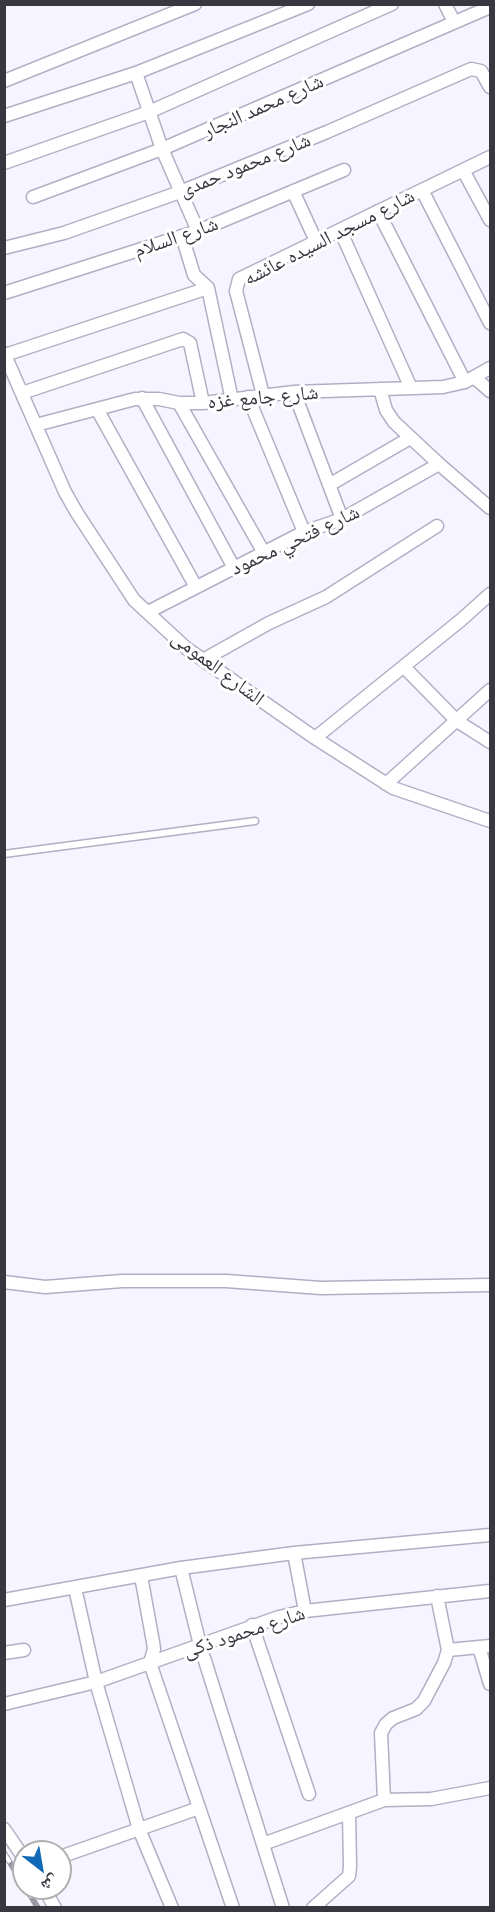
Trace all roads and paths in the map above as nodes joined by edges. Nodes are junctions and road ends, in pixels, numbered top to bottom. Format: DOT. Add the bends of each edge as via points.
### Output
graph roads {
  1 [pos="195,4"];
  2 [pos="308,4"];
  3 [pos="392,4"];
  4 [pos="445,4"];
  5 [pos="490,7"];
  6 [pos="454,22"];
  7 [pos="136,74"];
  8 [pos="4,81"];
  9 [pos="490,87"];
  10 [pos="149,112"];
  11 [pos="4,116"];
  12 [pos="162,149"];
  13 [pos="490,157"];
  14 [pos="4,164"];
  15 [pos="344,170"];
  16 [pos="463,170"];
  17 [pos="422,190"];
  18 [pos="293,191"];
  19 [pos="180,192"];
  20 [pos="33,197"];
  21 [pos="378,211"];
  22 [pos="490,220"];
  23 [pos="340,230"];
  24 [pos="198,231"];
  25 [pos="182,236"];
  26 [pos="316,241"];
  27 [pos="4,248"];
  28 [pos="208,288"];
  29 [pos="4,293"];
  30 [pos="490,323"];
  31 [pos="5,354"];
  32 [pos="490,368"];
  33 [pos="470,380"];
  34 [pos="411,388"];
  35 [pos="380,389"];
  36 [pos="490,391"];
  37 [pos="294,392"];
  38 [pos="22,393"];
  39 [pos="263,395"];
  40 [pos="248,397"];
  41 [pos="142,399"];
  42 [pos="232,400"];
  43 [pos="179,403"];
  44 [pos="203,403"];
  45 [pos="97,409"];
  46 [pos="36,425"];
  47 [pos="410,438"];
  48 [pos="439,464"];
  49 [pos="329,485"];
  50 [pos="490,508"];
  51 [pos="342,519"];
  52 [pos="437,526"];
  53 [pos="304,532"];
  54 [pos="264,553"];
  55 [pos="234,568"];
  56 [pos="196,587"];
  57 [pos="490,594"];
  58 [pos="148,612"];
  59 [pos="203,660"];
  60 [pos="404,667"];
  61 [pos="490,690"];
  62 [pos="457,721"];
  63 [pos="315,738"];
  64 [pos="490,742"];
  65 [pos="386,784"];
  66 [pos="255,821"];
  67 [pos="490,821"];
  68 [pos="4,854"];
  69 [pos="4,1282"];
  70 [pos="490,1285"];
  71 [pos="490,1535"];
  72 [pos="294,1553"];
  73 [pos="181,1568"];
  74 [pos="141,1576"];
  75 [pos="75,1588"];
  76 [pos="490,1591"];
  77 [pos="437,1596"];
  78 [pos="4,1600"];
  79 [pos="305,1611"];
  80 [pos="252,1625"];
  81 [pos="200,1645"];
  82 [pos="485,1647"];
  83 [pos="24,1650"];
  84 [pos="448,1650"];
  85 [pos="4,1653"];
  86 [pos="150,1663"];
  87 [pos="96,1682"];
  88 [pos="490,1684"];
  89 [pos="4,1704"];
  90 [pos="490,1788"];
  91 [pos="309,1794"];
  92 [pos="384,1800"];
  93 [pos="199,1808"];
  94 [pos="349,1814"];
  95 [pos="139,1829"];
  96 [pos="263,1844"];
  97 [pos="72,1853"];
  98 [pos="172,1908"];
  99 [pos="233,1908"];
  100 [pos="283,1908"];
  101 [pos="312,1908"];
  1 -- 8 [label="street"];
  2 -- 7 [label="street"];
  3 -- 10 [label="street"];
  4 -- 6 [label="street"];
  5 -- 6 [label="street, شارع محمد النجار"];
  6 -- 12 [label="street, شارع محمد النجار"];
  7 -- 10 [label="street"];
  7 -- 11 [label="street"];
  9 -- 19 [label="street, شارع محمود حمدى" via="481,71 471,69"];
  10 -- 12 [label="street"];
  10 -- 14 [label="street"];
  12 -- 19 [label="street"];
  12 -- 20 [label="street, شارع محمد النجار"];
  13 -- 16 [label="street, شارع مسجد السيده عائشه"];
  15 -- 18 [label="street, شارع السلام"];
  16 -- 17 [label="street, شارع مسجد السيده عائشه"];
  16 -- 22 [label="street"];
  17 -- 21 [label="street, شارع مسجد السيده عائشه"];
  17 -- 30 [label="street"];
  18 -- 24 [label="street, شارع السلام"];
  18 -- 26 [label="street"];
  19 -- 24 [label="street"];
  19 -- 27 [label="street, شارع محمود حمدى"];
  21 -- 23 [label="street, شارع مسجد السيده عائشه"];
  21 -- 33 [label="street"];
  23 -- 26 [label="street, شارع مسجد السيده عائشه"];
  23 -- 34 [label="street"];
  24 -- 25 [label="street, شارع السلام"];
  25 -- 28 [label="street" via="195,275"];
  25 -- 29 [label="street, شارع السلام"];
  26 -- 39 [label="street, شارع مسجد السيده عائشه" via="237,282"];
  28 -- 31 [label="street"];
  28 -- 42 [label="street"];
  31 -- 38 [label="street, الشارع العمومى"];
  32 -- 33 [label="street, شارع جامع غزه"];
  33 -- 34 [label="street, شارع جامع غزه" via="443,387"];
  33 -- 36 [label="street"];
  34 -- 35 [label="street, شارع جامع غزه"];
  35 -- 37 [label="street, شارع جامع غزه"];
  35 -- 47 [label="street" via="389,416"];
  37 -- 39 [label="street, شارع جامع غزه"];
  37 -- 49 [label="street"];
  38 -- 44 [label="street" via="183,339 190,344"];
  38 -- 46 [label="street, الشارع العمومى"];
  39 -- 40 [label="street, شارع جامع غزه"];
  40 -- 42 [label="street, شارع جامع غزه"];
  40 -- 53 [label="street"];
  41 -- 43 [label="street, شارع جامع غزه"];
  41 -- 45 [label="street, شارع جامع غزه"];
  41 -- 55 [label="street"];
  42 -- 44 [label="street, شارع جامع غزه"];
  43 -- 44 [label="street, شارع جامع غزه"];
  43 -- 54 [label="street"];
  45 -- 46 [label="street, شارع جامع غزه"];
  45 -- 56 [label="street"];
  46 -- 58 [label="street, الشارع العمومى" via="76,513 134,600"];
  47 -- 48 [label="street"];
  47 -- 49 [label="street"];
  48 -- 50 [label="street"];
  48 -- 51 [label="street, شارع فتحي محمود"];
  49 -- 51 [label="street"];
  51 -- 53 [label="street, شارع فتحي محمود"];
  52 -- 59 [label="street" via="340,589"];
  53 -- 54 [label="street, شارع فتحي محمود"];
  54 -- 55 [label="street, شارع فتحي محمود"];
  55 -- 56 [label="street, شارع فتحي محمود"];
  56 -- 58 [label="street, شارع فتحي محمود"];
  57 -- 60 [label="street"];
  58 -- 59 [label="street, الشارع العمومى"];
  59 -- 63 [label="street, الشارع العمومى"];
  60 -- 62 [label="street"];
  60 -- 63 [label="street"];
  61 -- 62 [label="street"];
  62 -- 64 [label="street"];
  62 -- 65 [label="street"];
  63 -- 65 [label="street, الشارع العمومى"];
  65 -- 67 [label="street, الشارع العمومى"];
  66 -- 68 [label="lane"];
  69 -- 70 [label="street" via="45,1287 122,1281 226,1281 321,1288"];
  71 -- 72 [label="street"];
  72 -- 73 [label="street"];
  72 -- 79 [label="street"];
  73 -- 74 [label="street"];
  73 -- 81 [label="street"];
  74 -- 75 [label="street"];
  74 -- 86 [label="street" via="153,1642"];
  75 -- 78 [label="street"];
  75 -- 87 [label="street"];
  76 -- 77 [label="street, شارع محمود ذكى"];
  77 -- 79 [label="street, شارع محمود ذكى"];
  77 -- 84 [label="street"];
  79 -- 80 [label="street, شارع محمود ذكى"];
  80 -- 81 [label="street, شارع محمود ذكى"];
  80 -- 91 [label="street"];
  81 -- 86 [label="street, شارع محمود ذكى"];
  81 -- 96 [label="street"];
  82 -- 84 [label="street"];
  82 -- 88 [label="street"];
  83 -- 85 [label="street"];
  84 -- 92 [label="street" via="424,1701 416,1709 393,1718 381,1733"];
  86 -- 87 [label="street, شارع محمود ذكى"];
  86 -- 93 [label="street"];
  87 -- 89 [label="street, شارع محمود ذكى"];
  87 -- 95 [label="street"];
  90 -- 92 [label="street" via="431,1799"];
  92 -- 94 [label="street"];
  93 -- 95 [label="street"];
  93 -- 99 [label="street"];
  94 -- 96 [label="street"];
  94 -- 101 [label="street" via="349,1876"];
  95 -- 97 [label="street"];
  95 -- 98 [label="street"];
  96 -- 100 [label="street"];
}
